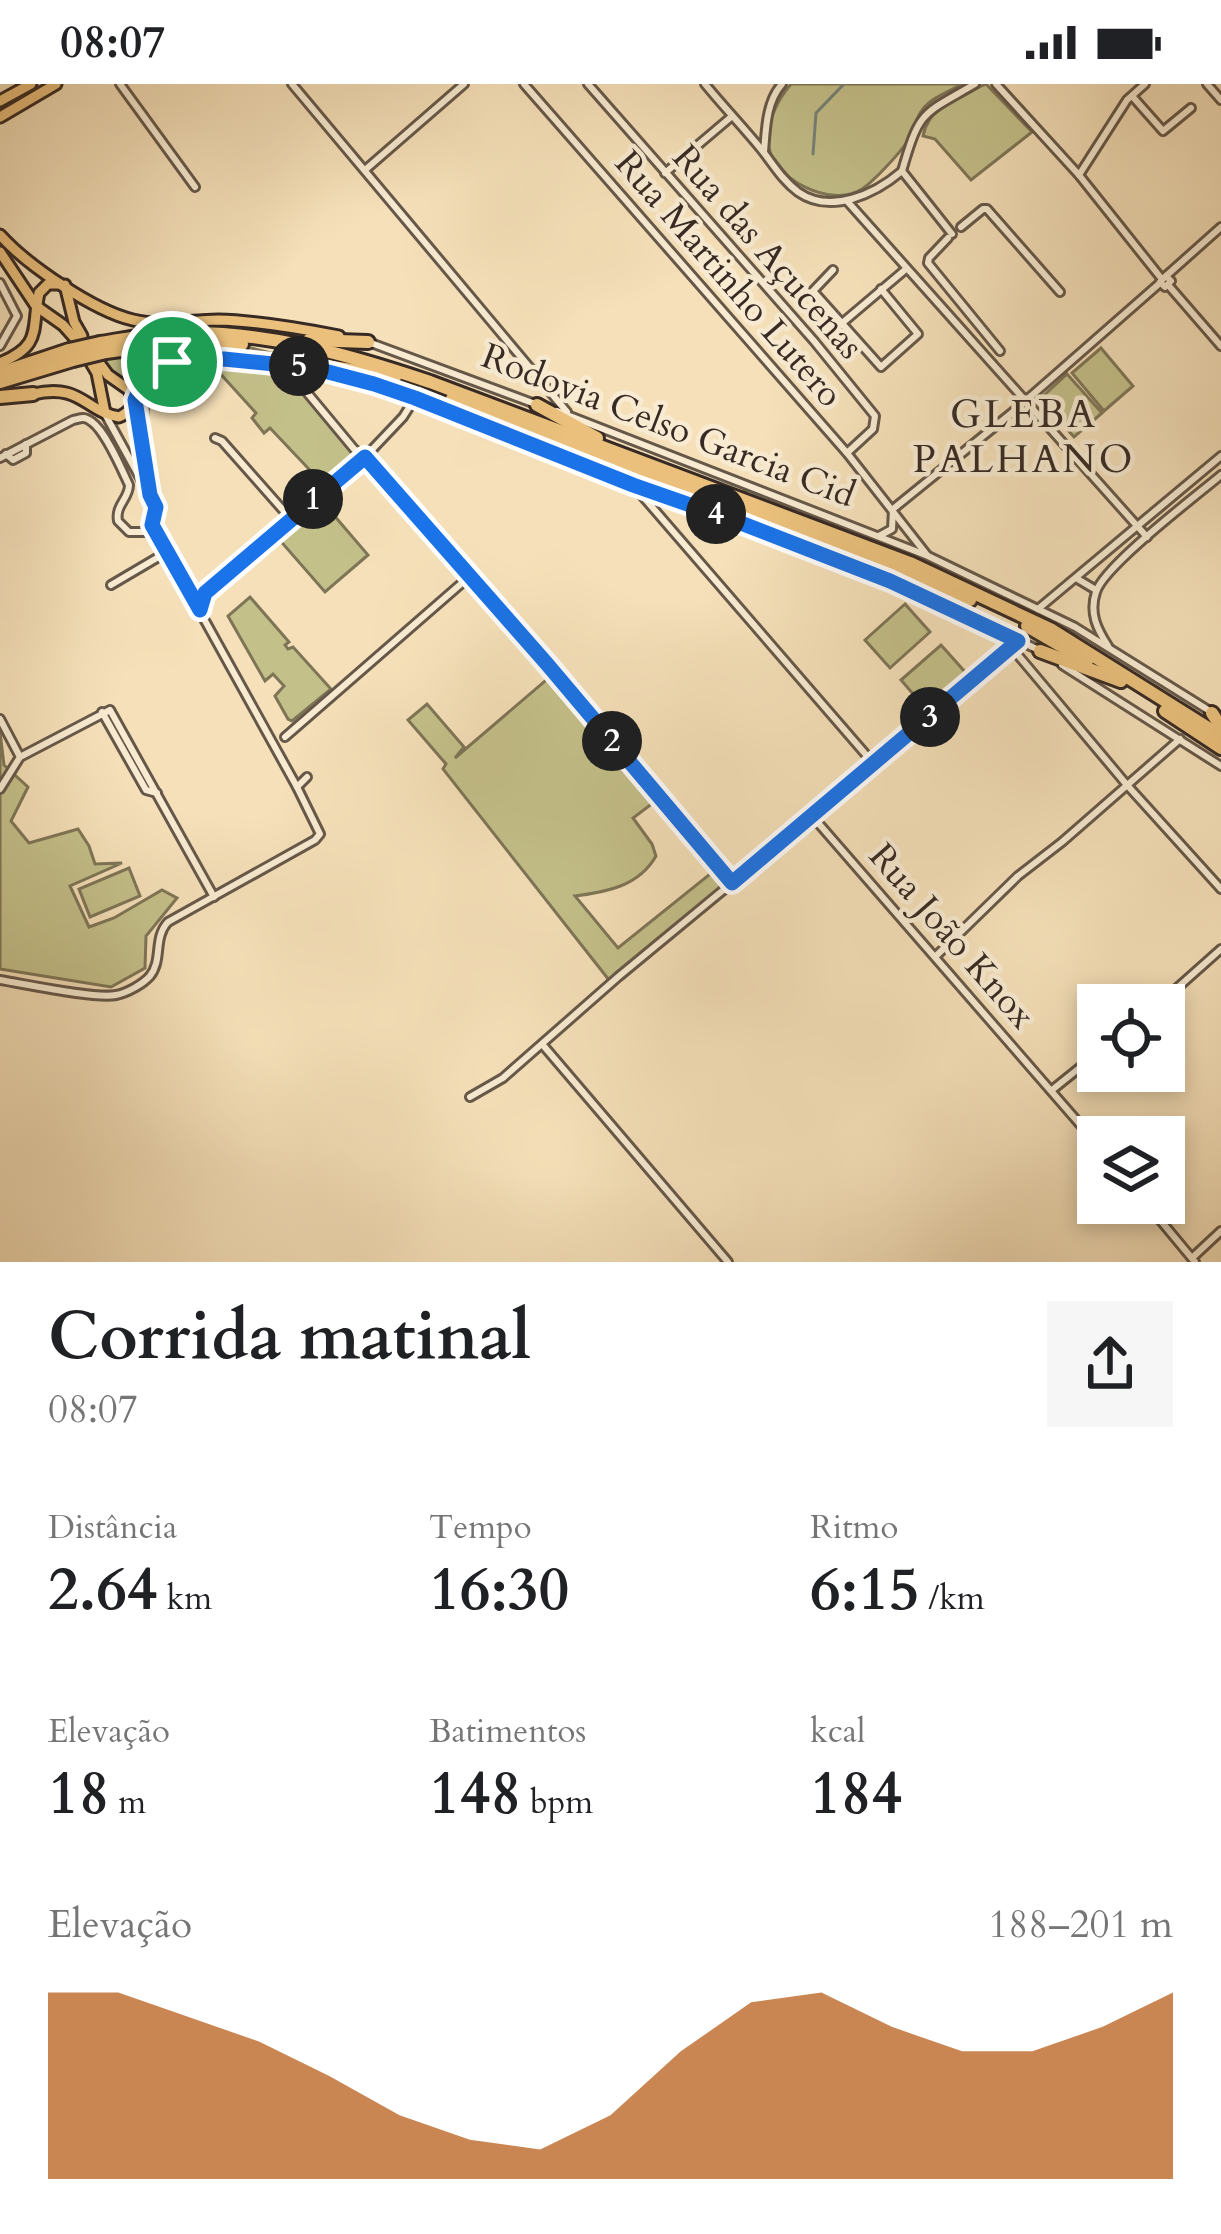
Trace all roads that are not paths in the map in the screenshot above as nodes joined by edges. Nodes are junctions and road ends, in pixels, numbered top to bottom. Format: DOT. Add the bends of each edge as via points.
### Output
graph roads {
  1 [pos="31,84"];
  2 [pos="56,84"];
  3 [pos="120,84"];
  4 [pos="292,84"];
  5 [pos="464,84"];
  6 [pos="524,84"];
  7 [pos="588,84"];
  8 [pos="705,84"];
  9 [pos="782,84"];
  10 [pos="975,84"];
  11 [pos="996,84"];
  12 [pos="1145,84"];
  13 [pos="1207,84"];
  14 [pos="1129,98"];
  15 [pos="1221,100"];
  16 [pos="0,101"];
  17 [pos="1191,108"];
  18 [pos="732,116"];
  19 [pos="0,117"];
  20 [pos="764,152"];
  21 [pos="364,170"];
  22 [pos="902,171"];
  23 [pos="665,173"];
  24 [pos="1079,175"];
  25 [pos="195,187"];
  26 [pos="847,201"];
  27 [pos="1221,227"];
  28 [pos="954,233"];
  29 [pos="0,235"];
  30 [pos="0,252"];
  31 [pos="906,269"];
  32 [pos="833,270"];
  33 [pos="1164,281"];
  34 [pos="65,285"];
  35 [pos="1,288"];
  36 [pos="880,289"];
  37 [pos="1060,292"];
  38 [pos="36,306"];
  39 [pos="841,324"];
  40 [pos="258,337"];
  41 [pos="368,342"];
  42 [pos="0,346"];
  43 [pos="1221,346"];
  44 [pos="103,348"];
  45 [pos="1000,351"];
  46 [pos="0,363"];
  47 [pos="283,364"];
  48 [pos="395,377"];
  49 [pos="0,378"];
  50 [pos="34,394"];
  51 [pos="415,398"];
  52 [pos="1027,399"];
  53 [pos="135,400"];
  54 [pos="0,401"];
  55 [pos="537,405"];
  56 [pos="105,414"];
  57 [pos="570,415"];
  58 [pos="215,438"];
  59 [pos="566,443"];
  60 [pos="847,453"];
  61 [pos="624,455"];
  62 [pos="3,456"];
  63 [pos="1221,456"];
  64 [pos="365,457"];
  65 [pos="1221,475"];
  66 [pos="633,485"];
  67 [pos="150,495"];
  68 [pos="893,509"];
  69 [pos="290,519"];
  70 [pos="152,525"];
  71 [pos="1138,526"];
  72 [pos="879,536"];
  73 [pos="1147,537"];
  74 [pos="167,552"];
  75 [pos="928,556"];
  76 [pos="470,576"];
  77 [pos="1076,578"];
  78 [pos="111,585"];
  79 [pos="1096,590"];
  80 [pos="1038,609"];
  81 [pos="200,610"];
  82 [pos="1015,645"];
  83 [pos="1108,647"];
  84 [pos="1040,651"];
  85 [pos="1121,681"];
  86 [pos="1219,716"];
  87 [pos="0,719"];
  88 [pos="1221,736"];
  89 [pos="285,737"];
  90 [pos="1180,739"];
  91 [pos="1221,748"];
  92 [pos="20,757"];
  93 [pos="874,764"];
  94 [pos="1221,766"];
  95 [pos="307,777"];
  96 [pos="1127,785"];
  97 [pos="297,787"];
  98 [pos="0,789"];
  99 [pos="813,816"];
  100 [pos="732,883"];
  101 [pos="1221,889"];
  102 [pos="214,897"];
  103 [pos="1221,949"];
  104 [pos="936,956"];
  105 [pos="0,980"];
  106 [pos="1182,984"];
  107 [pos="542,1044"];
  108 [pos="1077,1070"];
  109 [pos="1052,1090"];
  110 [pos="470,1097"];
  111 [pos="1077,1120"];
  112 [pos="1164,1224"];
  113 [pos="1221,1231"];
  114 [pos="1194,1260"];
  115 [pos="728,1262"];
  1 -- 16 [label="main road"];
  2 -- 19 [label="main road"];
  3 -- 25 [label="street"];
  4 -- 21 [label="street"];
  5 -- 21 [label="street"];
  6 -- 60 [label="street, Rua Martinho Lutero"];
  7 -- 23 [label="street, Rua das Açucenas"];
  8 -- 18 [label="street"];
  9 -- 20 [label="street"];
  10 -- 22 [label="street" via="922,116"];
  11 -- 24 [label="street"];
  12 -- 14 [label="street"];
  13 -- 15 [label="street"];
  14 -- 17 [label="street" via="1163,131"];
  14 -- 24 [label="street"];
  18 -- 20 [label="street"];
  18 -- 23 [label="street"];
  20 -- 26 [label="street" via="802,195"];
  21 -- 57 [label="street"];
  22 -- 26 [label="street"];
  22 -- 28 [label="street"];
  23 -- 60 [label="street, Rua das Açucenas" via="875,416 873,429"];
  24 -- 33 [label="street"];
  26 -- 31 [label="street"];
  27 -- 33 [label="street"];
  28 -- 37 [label="street" via="988,209"];
  28 -- 45 [label="street" via="928,263"];
  29 -- 34 [label="main road, Rodovia Celso Garcia Cid"];
  30 -- 38 [label="main road"];
  31 -- 36 [label="street"];
  31 -- 52 [label="street"];
  32 -- 39 [label="street" via="812,291"];
  33 -- 43 [label="street"];
  33 -- 52 [label="street"];
  34 -- 38 [label="main road" via="44,287"];
  34 -- 41 [label="main road, Rodovia Celso Garcia Cid" via="134,320 263,322"];
  34 -- 53 [label="main road" via="75,326"];
  35 -- 42 [label="street" via="17,316"];
  36 -- 39 [label="street"];
  36 -- 39 [label="street" via="919,334 914,339 879,367"];
  38 -- 46 [label="main road" via="32,340"];
  38 -- 56 [label="main road" via="90,359"];
  40 -- 41 [label="highway"];
  40 -- 44 [label="highway, Rodovia Celso Garcia Cid" via="164,334"];
  40 -- 61 [label="highway, Rodovia Celso Garcia Cid" via="357,358"];
  41 -- 55 [label="street, Rodovia Celso Garcia Cid"];
  44 -- 48 [label="highway, Rodovia Celso Garcia Cid" via="244,344"];
  44 -- 49 [label="highway, Rodovia Celso Garcia Cid, bridge"];
  47 -- 48 [label="highway"];
  47 -- 51 [label="street, Rodovia Celso Garcia Cid"];
  47 -- 53 [label="main road, Rodovia Celso Garcia Cid" via="172,362 150,374"];
  47 -- 64 [label="street"];
  48 -- 59 [label="highway, Rodovia Celso Garcia Cid"];
  50 -- 54 [label="highway"];
  50 -- 56 [label="main road" via="68,393"];
  51 -- 64 [label="street"];
  51 -- 66 [label="street, Rodovia Celso Garcia Cid"];
  52 -- 68 [label="street"];
  52 -- 71 [label="street"];
  53 -- 56 [label="main road, Rodovia Celso Garcia Cid" via="125,415"];
  53 -- 67 [label="street"];
  55 -- 57 [label="street, Rodovia Celso Garcia Cid"];
  55 -- 61 [label="highway"];
  56 -- 67 [label="street"];
  57 -- 72 [label="street, Rodovia Celso Garcia Cid"];
  58 -- 69 [label="street"];
  59 -- 66 [label="highway"];
  59 -- 85 [label="highway, Rodovia Celso Garcia Cid" via="925,580"];
  60 -- 68 [label="street, Rua Martinho Lutero"];
  61 -- 88 [label="highway, Rodovia Celso Garcia Cid" via="910,562 1052,630"];
  62 -- 70 [label="street" via="13,460 26,444 73,420 90,421 129,484 120,525 137,534"];
  63 -- 71 [label="street"];
  64 -- 69 [label="street"];
  64 -- 76 [label="street"];
  65 -- 73 [label="street"];
  66 -- 82 [label="street, Rodovia Celso Garcia Cid" via="890,581"];
  66 -- 93 [label="street"];
  67 -- 70 [label="street"];
  68 -- 72 [label="street" via="892,529"];
  68 -- 75 [label="street, Rua Martinho Lutero"];
  69 -- 81 [label="street" via="205,593"];
  70 -- 74 [label="street"];
  71 -- 73 [label="street"];
  71 -- 77 [label="street"];
  72 -- 75 [label="street, Rodovia Celso Garcia Cid"];
  73 -- 79 [label="street"];
  74 -- 78 [label="street"];
  74 -- 81 [label="street"];
  75 -- 80 [label="street, Rodovia Celso Garcia Cid"];
  76 -- 89 [label="street"];
  76 -- 100 [label="street"];
  77 -- 79 [label="street"];
  77 -- 80 [label="street"];
  79 -- 83 [label="street" via="1094,625"];
  80 -- 83 [label="street, Rodovia Celso Garcia Cid"];
  81 -- 97 [label="street"];
  82 -- 84 [label="street, Rodovia Celso Garcia Cid"];
  82 -- 93 [label="street"];
  82 -- 96 [label="street"];
  83 -- 86 [label="street, Rodovia Celso Garcia Cid"];
  84 -- 85 [label="highway"];
  84 -- 90 [label="street, Rodovia Celso Garcia Cid"];
  85 -- 91 [label="highway, Rodovia Celso Garcia Cid"];
  87 -- 92 [label="street"];
  90 -- 94 [label="street, Rodovia Celso Garcia Cid"];
  90 -- 96 [label="street"];
  92 -- 98 [label="street"];
  92 -- 102 [label="street" via="102,712"];
  93 -- 99 [label="street"];
  95 -- 97 [label="street"];
  96 -- 101 [label="street"];
  96 -- 104 [label="street"];
  97 -- 102 [label="street" via="318,837"];
  99 -- 100 [label="street"];
  99 -- 104 [label="street, Rua João Knox"];
  100 -- 107 [label="street"];
  102 -- 105 [label="street" via="164,925 153,972 122,993"];
  103 -- 106 [label="street"];
  104 -- 109 [label="street, Rua João Knox"];
  107 -- 110 [label="street"];
  107 -- 115 [label="street"];
  108 -- 109 [label="street"];
  109 -- 111 [label="street, Rua João Knox"];
  112 -- 114 [label="street"];
  113 -- 114 [label="street"];
}
